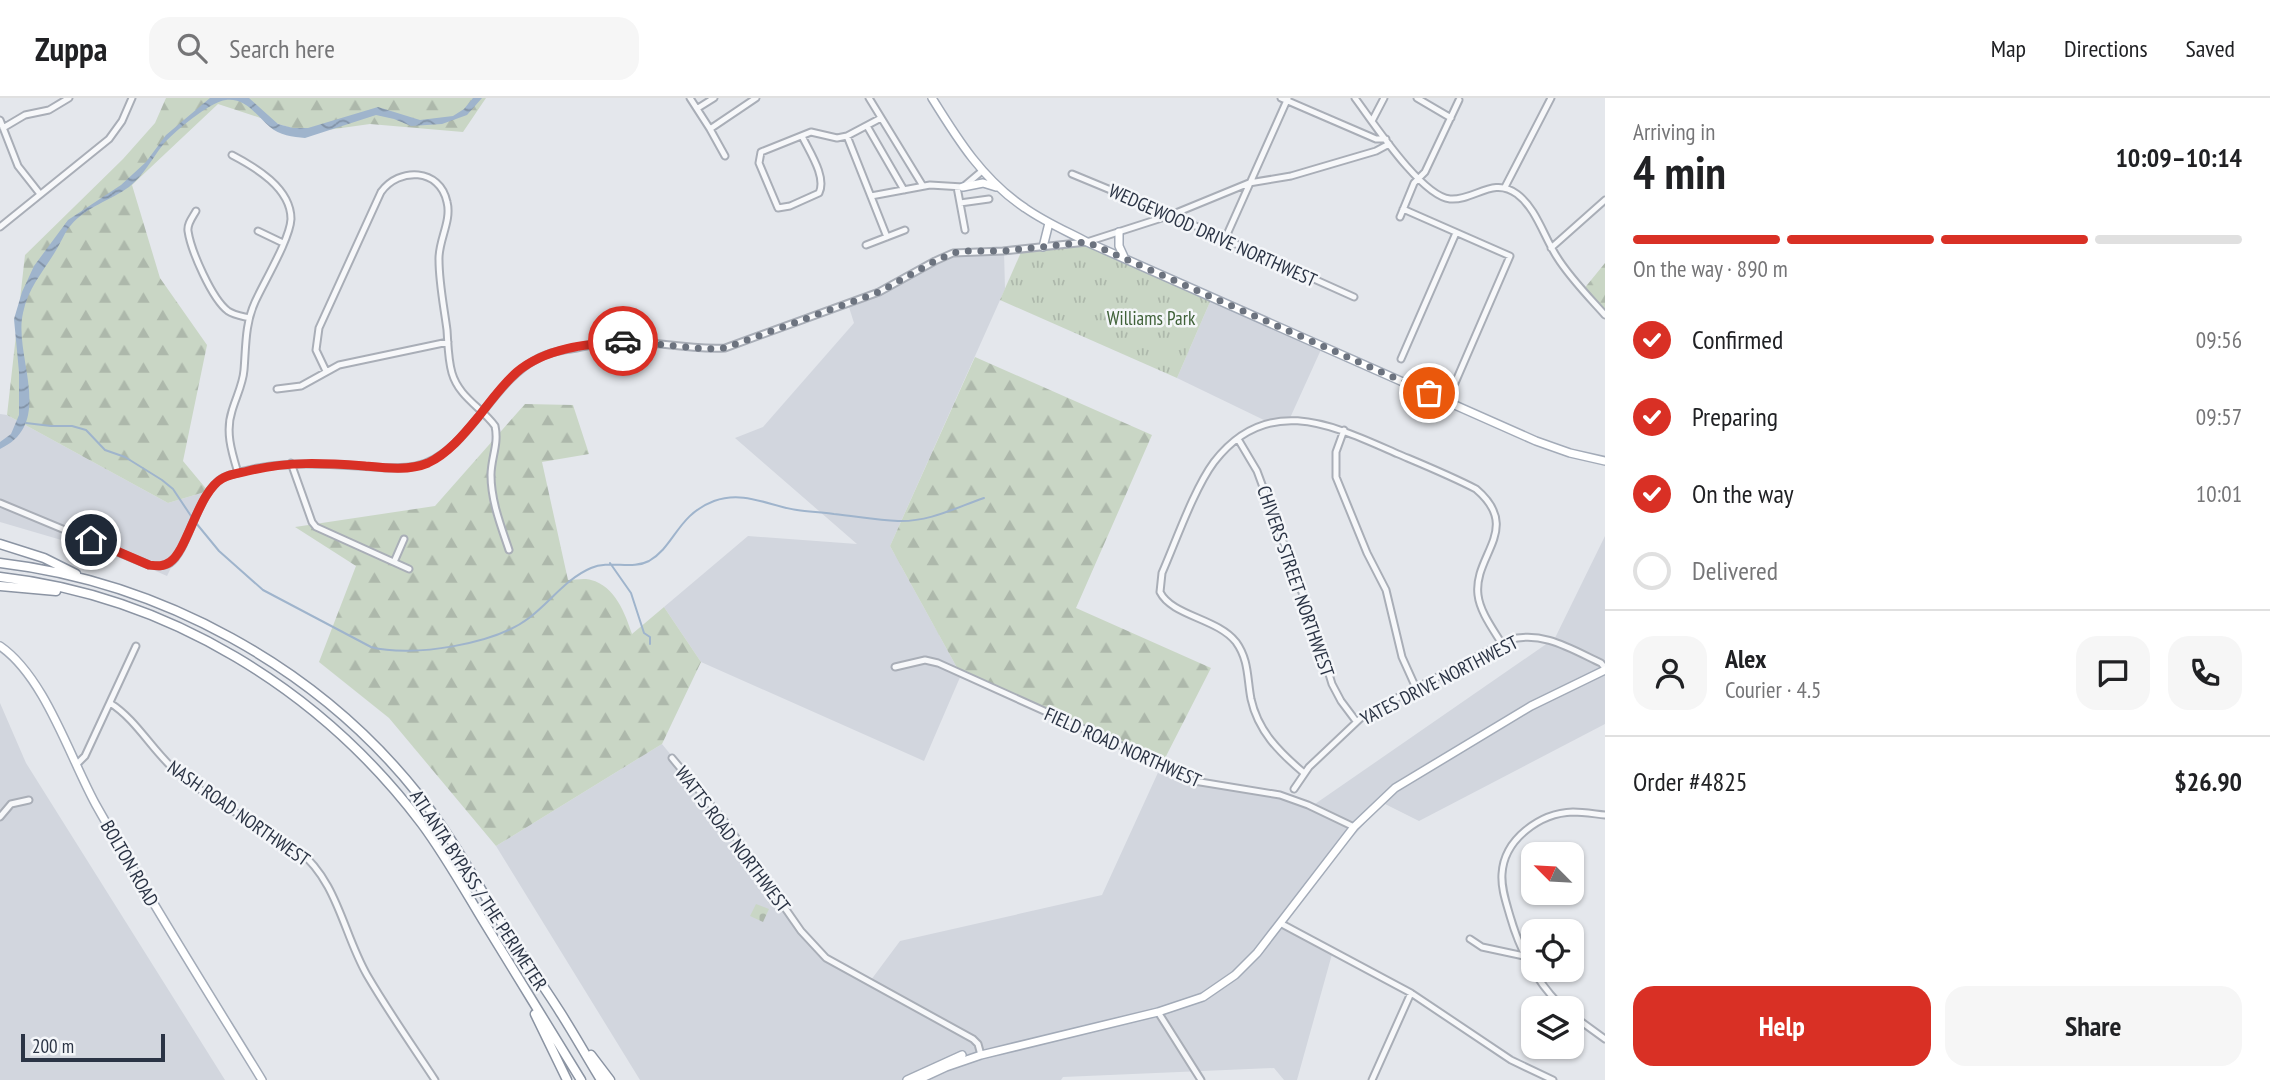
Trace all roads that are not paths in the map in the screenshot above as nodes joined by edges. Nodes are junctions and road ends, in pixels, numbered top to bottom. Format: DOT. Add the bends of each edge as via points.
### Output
graph roads {
  1 [pos="69,98"];
  2 [pos="132,98"];
  3 [pos="690,98"];
  4 [pos="714,98"];
  5 [pos="756,98"];
  6 [pos="869,98"];
  7 [pos="932,98"];
  8 [pos="1355,98"];
  9 [pos="1384,98"];
  10 [pos="1417,98"];
  11 [pos="1551,98"];
  12 [pos="1285,99"];
  13 [pos="1460,100"];
  14 [pos="698,108"];
  15 [pos="881,118"];
  16 [pos="1451,118"];
  17 [pos="0,120"];
  18 [pos="1372,121"];
  19 [pos="867,126"];
  20 [pos="3,128"];
  21 [pos="710,129"];
  22 [pos="802,136"];
  23 [pos="847,136"];
  24 [pos="1388,141"];
  25 [pos="232,155"];
  26 [pos="725,156"];
  27 [pos="982,171"];
  28 [pos="1072,174"];
  29 [pos="1418,178"];
  30 [pos="1249,183"];
  31 [pos="923,186"];
  32 [pos="960,187"];
  33 [pos="1505,187"];
  34 [pos="904,190"];
  35 [pos="1002,190"];
  36 [pos="40,194"];
  37 [pos="871,196"];
  38 [pos="989,199"];
  39 [pos="1605,200"];
  40 [pos="960,203"];
  41 [pos="1403,209"];
  42 [pos="196,211"];
  43 [pos="1171,215"];
  44 [pos="1400,217"];
  45 [pos="1049,223"];
  46 [pos="0,227"];
  47 [pos="905,230"];
  48 [pos="965,230"];
  49 [pos="258,231"];
  50 [pos="1119,232"];
  51 [pos="1456,233"];
  52 [pos="887,237"];
  53 [pos="1224,239"];
  54 [pos="1087,242"];
  55 [pos="283,243"];
  56 [pos="866,245"];
  57 [pos="1043,247"];
  58 [pos="1551,248"];
  59 [pos="1125,258"];
  60 [pos="1354,297"];
  61 [pos="1605,316"];
  62 [pos="249,317"];
  63 [pos="448,342"];
  64 [pos="1401,359"];
  65 [pos="326,371"];
  66 [pos="1455,383"];
  67 [pos="277,389"];
  68 [pos="482,412"];
  69 [pos="1344,430"];
  70 [pos="1238,439"];
  71 [pos="1605,461"];
  72 [pos="291,463"];
  73 [pos="238,473"];
  74 [pos="0,503"];
  75 [pos="404,539"];
  76 [pos="0,544"];
  77 [pos="509,550"];
  78 [pos="394,562"];
  79 [pos="0,563"];
  80 [pos="409,569"];
  81 [pos="0,577"];
  82 [pos="85,579"];
  83 [pos="0,586"];
  84 [pos="94,596"];
  85 [pos="1502,644"];
  86 [pos="0,646"];
  87 [pos="136,646"];
  88 [pos="895,667"];
  89 [pos="1605,669"];
  90 [pos="1416,688"];
  91 [pos="110,703"];
  92 [pos="1356,721"];
  93 [pos="672,758"];
  94 [pos="77,764"];
  95 [pos="1304,773"];
  96 [pos="1294,789"];
  97 [pos="29,800"];
  98 [pos="1605,815"];
  99 [pos="0,817"];
  100 [pos="1354,827"];
  101 [pos="1280,923"];
  102 [pos="1470,939"];
  103 [pos="1521,948"];
  104 [pos="1521,955"];
  105 [pos="517,977"];
  106 [pos="1540,982"];
  107 [pos="1411,993"];
  108 [pos="1552,996"];
  109 [pos="560,1012"];
  110 [pos="1158,1012"];
  111 [pos="1584,1024"];
  112 [pos="1605,1039"];
  113 [pos="980,1052"];
  114 [pos="262,1080"];
  115 [pos="435,1080"];
  116 [pos="567,1080"];
  117 [pos="581,1080"];
  118 [pos="601,1080"];
  119 [pos="611,1080"];
  120 [pos="906,1080"];
  121 [pos="918,1080"];
  122 [pos="1201,1080"];
  123 [pos="1372,1080"];
  124 [pos="1553,1080"];
  1 -- 20 [label="street"];
  2 -- 36 [label="street" via="108,139"];
  3 -- 14 [label="street"];
  4 -- 14 [label="street"];
  5 -- 21 [label="street"];
  6 -- 15 [label="street"];
  7 -- 27 [label="main road"];
  8 -- 18 [label="street"];
  9 -- 18 [label="street"];
  10 -- 16 [label="street"];
  11 -- 33 [label="street"];
  12 -- 24 [label="street"];
  12 -- 30 [label="street"];
  13 -- 16 [label="street"];
  14 -- 21 [label="street"];
  15 -- 19 [label="street"];
  15 -- 31 [label="street"];
  16 -- 29 [label="street"];
  17 -- 20 [label="street"];
  18 -- 24 [label="street"];
  19 -- 23 [label="street"];
  19 -- 34 [label="street"];
  20 -- 36 [label="street" via="18,166"];
  21 -- 26 [label="street"];
  22 -- 22 [label="street" via="761,152 759,158 778,208 822,189"];
  22 -- 23 [label="street" via="811,132"];
  23 -- 37 [label="street"];
  24 -- 29 [label="street"];
  24 -- 30 [label="street" via="1376,151"];
  25 -- 55 [label="street" via="265,175 284,197 291,219"];
  27 -- 32 [label="street"];
  27 -- 35 [label="main road"];
  28 -- 43 [label="street, WEDGEWOOD DRIVE NORTHWEST"];
  29 -- 33 [label="street" via="1436,195 1449,199"];
  29 -- 41 [label="street"];
  30 -- 43 [label="street"];
  30 -- 53 [label="street"];
  31 -- 32 [label="street"];
  31 -- 34 [label="street"];
  32 -- 35 [label="main road" via="983,183"];
  32 -- 40 [label="street"];
  33 -- 58 [label="street" via="1528,206"];
  34 -- 37 [label="street"];
  35 -- 45 [label="main road"];
  36 -- 46 [label="street"];
  37 -- 52 [label="street"];
  38 -- 40 [label="street"];
  39 -- 58 [label="street"];
  40 -- 48 [label="street"];
  41 -- 44 [label="street"];
  41 -- 51 [label="street"];
  42 -- 62 [label="street" via="188,231 214,295 230,313"];
  43 -- 50 [label="street"];
  43 -- 53 [label="street, WEDGEWOOD DRIVE NORTHWEST"];
  45 -- 54 [label="main road"];
  45 -- 57 [label="main road"];
  47 -- 52 [label="street"];
  49 -- 55 [label="street"];
  50 -- 54 [label="street"];
  50 -- 59 [label="main road"];
  51 -- 64 [label="street"];
  51 -- 66 [label="street" via="1510,256"];
  52 -- 56 [label="street"];
  53 -- 60 [label="street, WEDGEWOOD DRIVE NORTHWEST"];
  54 -- 57 [label="street"];
  54 -- 59 [label="main road"];
  55 -- 62 [label="street"];
  57 -- 68 [label="street" via="953,253 879,292 725,348 621,341 555,352 520,369"];
  58 -- 61 [label="street"];
  59 -- 71 [label="main road" via="1536,441"];
  62 -- 73 [label="street" via="244,373 229,422"];
  63 -- 65 [label="street"];
  63 -- 65 [label="street" via="439,260 447,200 430,179 404,175 381,192 319,328 316,350"];
  63 -- 68 [label="street" via="455,383"];
  65 -- 67 [label="street" via="301,386"];
  68 -- 72 [label="street" via="436,458 415,467"];
  68 -- 77 [label="street" via="495,426 493,501"];
  69 -- 70 [label="street" via="1292,420 1263,426"];
  69 -- 85 [label="street" via="1469,485 1488,501 1496,532 1479,578 1478,596"];
  69 -- 90 [label="street" via="1336,452 1336,477 1386,590 1402,657"];
  70 -- 92 [label="street, CHIVERS STREET NORTHWEST" via="1257,471 1332,684"];
  70 -- 95 [label="street" via="1208,472 1162,573 1160,592 1172,605 1212,622 1233,639 1246,661 1251,699 1262,727 1278,750"];
  72 -- 73 [label="street"];
  72 -- 78 [label="street" via="316,527"];
  73 -- 74 [label="street" via="216,483 175,558 158,566"];
  75 -- 78 [label="street"];
  76 -- 82 [label="highway" via="44,558"];
  78 -- 80 [label="street"];
  79 -- 82 [label="highway, ATLANTA BYPASS / THE PERIMETER"];
  81 -- 84 [label="highway, ATLANTA BYPASS / THE PERIMETER"];
  82 -- 109 [label="highway, ATLANTA BYPASS / THE PERIMETER" via="153,601 229,636 342,716 419,795"];
  83 -- 84 [label="highway"];
  84 -- 105 [label="highway, ATLANTA BYPASS / THE PERIMETER" via="146,613 217,646 330,724 422,825"];
  85 -- 89 [label="street, YATES DRIVE NORTHWEST" via="1524,637 1547,639"];
  85 -- 90 [label="street, YATES DRIVE NORTHWEST"];
  86 -- 94 [label="main road, BOLTON ROAD" via="29,676"];
  87 -- 91 [label="street"];
  88 -- 100 [label="street, FIELD ROAD NORTHWEST" via="925,660 938,663 1188,780 1280,795"];
  89 -- 100 [label="main road" via="1531,706 1409,778"];
  90 -- 92 [label="street, YATES DRIVE NORTHWEST"];
  91 -- 94 [label="street"];
  91 -- 115 [label="street, NASH ROAD NORTHWEST" via="178,773 312,863 334,896 367,975"];
  92 -- 95 [label="street, YATES DRIVE NORTHWEST"];
  93 -- 113 [label="street, WATTS ROAD NORTHWEST" via="725,822 793,920 827,958 973,1039"];
  94 -- 114 [label="main road, BOLTON ROAD" via="94,802"];
  95 -- 96 [label="street, YATES DRIVE NORTHWEST"];
  97 -- 99 [label="street" via="12,804"];
  98 -- 103 [label="street" via="1574,812 1547,818 1521,834 1508,851 1502,883"];
  100 -- 101 [label="main road"];
  101 -- 107 [label="street"];
  101 -- 110 [label="main road" via="1257,953 1220,987"];
  102 -- 104 [label="street" via="1482,947"];
  105 -- 116 [label="highway"];
  105 -- 117 [label="highway, ATLANTA BYPASS / THE PERIMETER"];
  106 -- 108 [label="street"];
  107 -- 123 [label="street"];
  107 -- 124 [label="street" via="1511,1060"];
  109 -- 118 [label="highway, ATLANTA BYPASS / THE PERIMETER"];
  109 -- 119 [label="highway"];
  110 -- 113 [label="main road"];
  110 -- 122 [label="street"];
  111 -- 112 [label="street"];
  113 -- 120 [label="main road" via="943,1062"];
  113 -- 121 [label="main road"];
}
